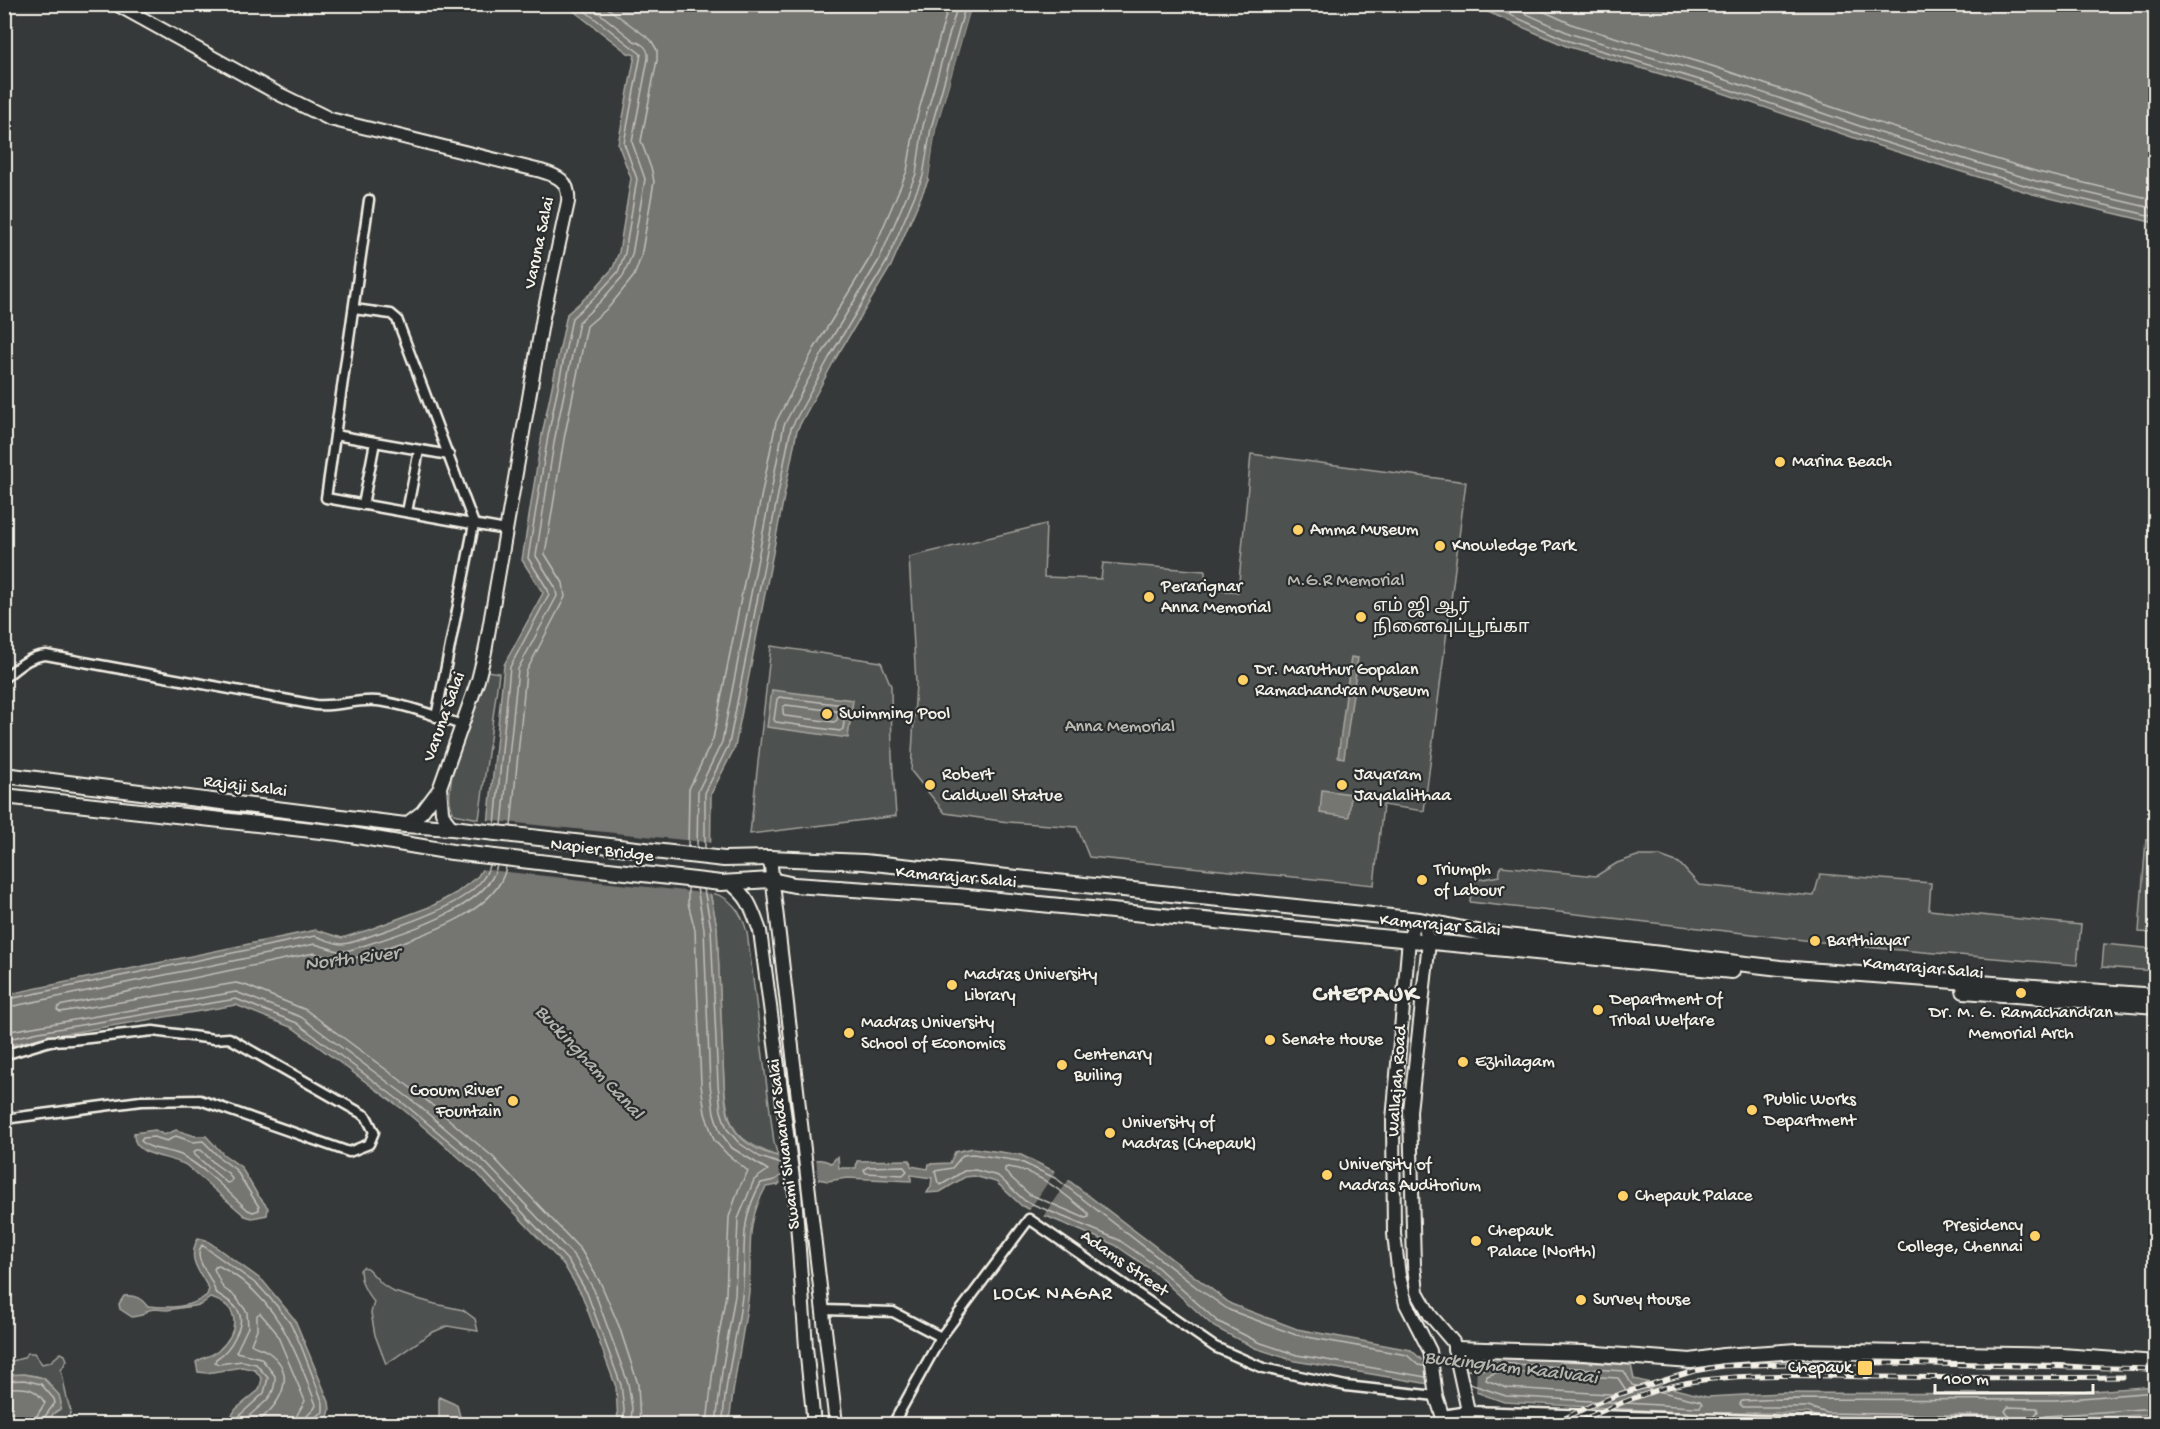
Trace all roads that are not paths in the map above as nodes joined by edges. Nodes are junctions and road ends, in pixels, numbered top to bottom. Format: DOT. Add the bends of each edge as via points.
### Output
graph roads {
  1 [pos="116,4"];
  2 [pos="369,200"];
  3 [pos="354,309"];
  4 [pos="335,435"];
  5 [pos="375,442"];
  6 [pos="419,450"];
  7 [pos="449,454"];
  8 [pos="363,504"];
  9 [pos="407,512"];
  10 [pos="474,524"];
  11 [pos="506,530"];
  12 [pos="4,678"];
  13 [pos="436,717"];
  14 [pos="462,725"];
  15 [pos="4,775"];
  16 [pos="440,787"];
  17 [pos="4,796"];
  18 [pos="405,825"];
  19 [pos="452,828"];
  20 [pos="481,832"];
  21 [pos="478,855"];
  22 [pos="770,858"];
  23 [pos="723,859"];
  24 [pos="771,880"];
  25 [pos="725,883"];
  26 [pos="1420,920"];
  27 [pos="1409,939"];
  28 [pos="1429,942"];
  29 [pos="2156,996"];
  30 [pos="2156,1006"];
  31 [pos="4,1055"];
  32 [pos="4,1119"];
  33 [pos="823,1310"];
  34 [pos="941,1337"];
  35 [pos="1456,1352"];
  36 [pos="2156,1363"];
  37 [pos="1437,1396"];
  38 [pos="1468,1411"];
  39 [pos="1444,1420"];
  40 [pos="814,1425"];
  41 [pos="836,1425"];
  42 [pos="893,1425"];
  43 [pos="1467,1425"];
  44 [pos="1880,1425"];
  1 -- 11 [label="street, Varuna Salai" via="330,119 541,171 566,184 568,202 543,317"];
  2 -- 3 [label="street"];
  3 -- 4 [label="street"];
  3 -- 7 [label="street" via="391,314 397,319"];
  4 -- 5 [label="street"];
  4 -- 8 [label="street" via="326,498"];
  5 -- 6 [label="street"];
  5 -- 8 [label="street"];
  6 -- 7 [label="street"];
  6 -- 9 [label="street"];
  7 -- 10 [label="street"];
  8 -- 9 [label="street"];
  9 -- 10 [label="street"];
  10 -- 11 [label="street"];
  10 -- 13 [label="street"];
  11 -- 14 [label="street, Varuna Salai" via="482,667"];
  12 -- 13 [label="street" via="23,663 46,655 316,705 377,701"];
  13 -- 14 [label="street"];
  14 -- 16 [label="street, Varuna Salai"];
  15 -- 18 [label="main road, Rajaji Salai"];
  16 -- 18 [label="street, Varuna Salai" via="422,812"];
  16 -- 19 [label="street, Varuna Salai" via="442,812"];
  17 -- 21 [label="main road, Rajaji Salai" via="339,833"];
  18 -- 19 [label="main road, Rajaji Salai"];
  19 -- 20 [label="main road, Rajaji Salai"];
  20 -- 23 [label="main road, Napier Bridge"];
  21 -- 25 [label="main road, Napier Bridge"];
  22 -- 23 [label="main road, Kamarajar Salai"];
  22 -- 24 [label="street, Swami Sivananda Salai"];
  22 -- 26 [label="main road, Kamarajar Salai" via="864,862"];
  24 -- 25 [label="main road, Kamarajar Salai"];
  24 -- 27 [label="main road, Kamarajar Salai"];
  24 -- 33 [label="street, Swami Sivananda Salai"];
  25 -- 40 [label="street, Swami Sivananda Salai" via="744,894 760,930 791,1153"];
  26 -- 27 [label="street, Wallajah Road"];
  26 -- 28 [label="street, Wallajah Road"];
  26 -- 29 [label="main road, Kamarajar Salai" via="1482,933 1780,968"];
  27 -- 28 [label="main road, Kamarajar Salai"];
  27 -- 37 [label="street, Wallajah Road" via="1393,1120 1394,1234 1406,1305 1430,1351"];
  28 -- 30 [label="main road, Kamarajar Salai" via="1644,964"];
  28 -- 35 [label="street, Wallajah Road" via="1410,1111 1414,1265 1417,1292"];
  31 -- 32 [label="street" via="50,1041 153,1031 229,1038 366,1116 374,1132 369,1144 349,1152 200,1100 141,1101"];
  33 -- 34 [label="street" via="893,1312"];
  33 -- 41 [label="street, Swami Sivananda Salai"];
  34 -- 37 [label="street, Adams Street" via="1029,1219 1215,1347 1263,1368 1346,1386"];
  34 -- 42 [label="street, Adams Street"];
  35 -- 36 [label="main road" via="1584,1353 1691,1361 1809,1351 2062,1356"];
  35 -- 38 [label="street"];
  37 -- 39 [label="street"];
  38 -- 39 [label="street"];
  38 -- 43 [label="street"];
  38 -- 44 [label="street"];
}
